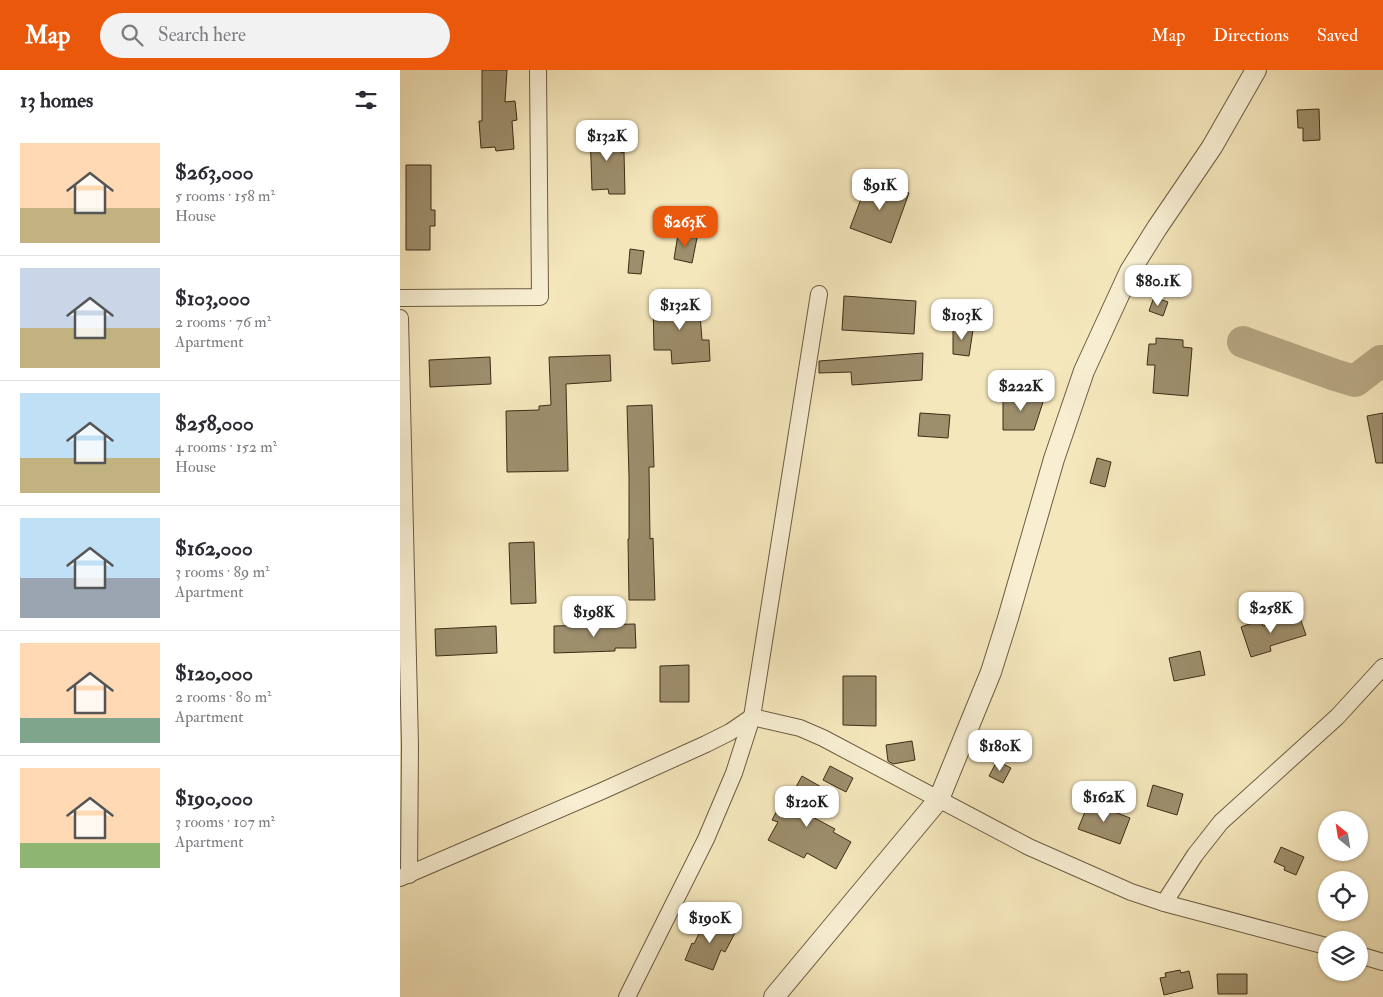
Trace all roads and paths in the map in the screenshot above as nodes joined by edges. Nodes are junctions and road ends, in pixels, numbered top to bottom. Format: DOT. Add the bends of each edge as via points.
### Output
graph roads {
  1 [pos="538,70"];
  2 [pos="1256,70"];
  3 [pos="819,294"];
  4 [pos="400,298"];
  5 [pos="400,318"];
  6 [pos="1383,667"];
  7 [pos="752,717"];
  8 [pos="938,799"];
  9 [pos="404,876"];
  10 [pos="1164,903"];
  11 [pos="1318,944"];
  12 [pos="1368,958"];
  13 [pos="1383,962"];
  14 [pos="626,997"];
  15 [pos="774,997"];
  1 -- 4 [label="street" via="540,297"];
  2 -- 8 [label="street" via="1212,147 1130,271 1088,363 1054,458 991,672"];
  3 -- 7 [label="street"];
  5 -- 9 [label="street" via="410,745"];
  6 -- 10 [label="street" via="1337,717 1221,822"];
  7 -- 8 [label="street" via="800,728 823,738"];
  7 -- 9 [label="street" via="706,744"];
  7 -- 14 [label="street" via="734,773 706,839"];
  8 -- 10 [label="street" via="1029,846 1131,892"];
  8 -- 15 [label="street"];
  10 -- 11 [label="street"];
  12 -- 13 [label="street"];
}
